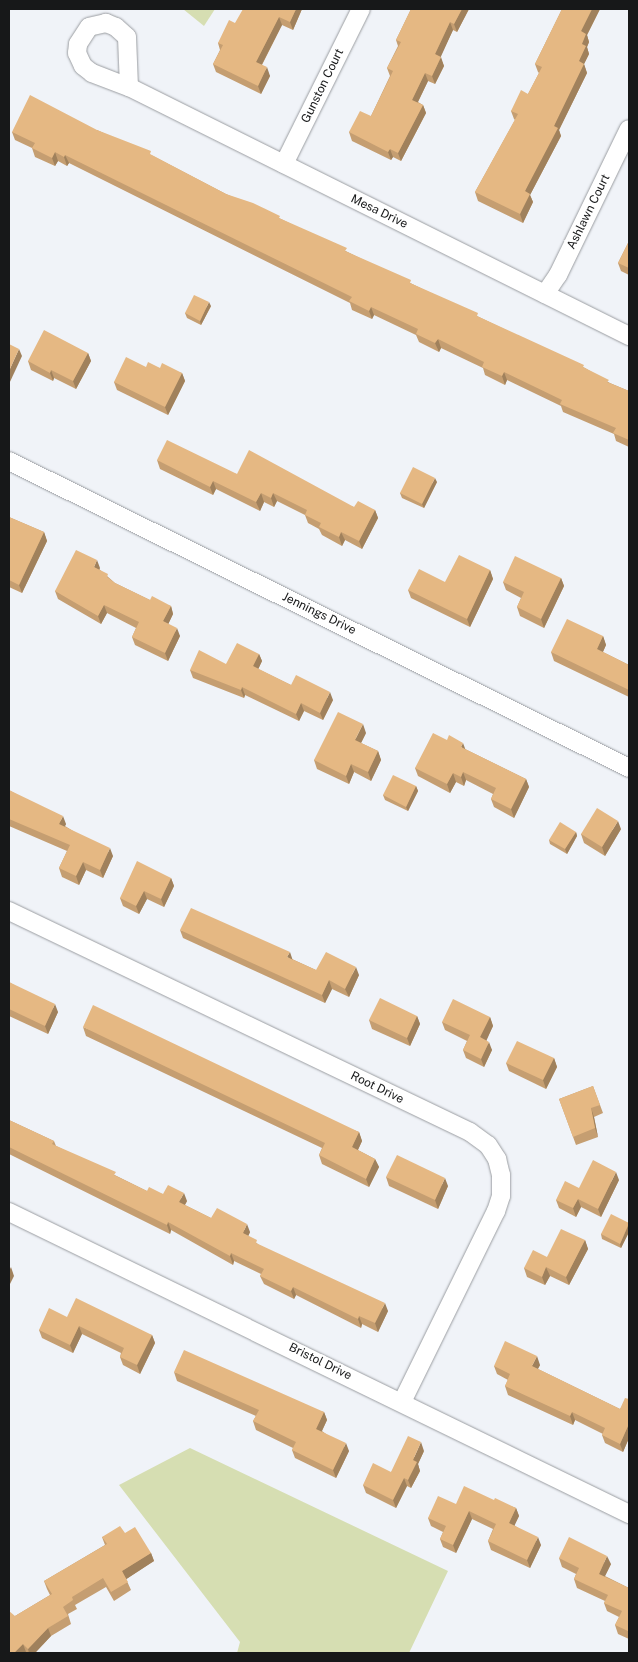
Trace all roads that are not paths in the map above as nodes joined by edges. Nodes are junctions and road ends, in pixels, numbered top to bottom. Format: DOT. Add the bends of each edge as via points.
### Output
graph roads {
  1 [pos="361,9"];
  2 [pos="129,87"];
  3 [pos="629,129"];
  4 [pos="284,164"];
  5 [pos="545,294"];
  6 [pos="629,336"];
  7 [pos="9,461"];
  8 [pos="629,768"];
  9 [pos="9,911"];
  10 [pos="9,1212"];
  11 [pos="402,1402"];
  12 [pos="629,1514"];
  1 -- 4 [label="street, Gunston Court"];
  2 -- 4 [label="street, Mesa Drive"];
  3 -- 5 [label="street, Ashlawn Court" via="558,275"];
  4 -- 5 [label="street, Mesa Drive"];
  5 -- 6 [label="street, Mesa Drive"];
  7 -- 8 [label="street, Jennings Drive"];
  9 -- 11 [label="street, Root Drive" via="470,1132 488,1145 501,1174 501,1196 496,1211"];
  10 -- 11 [label="street, Bristol Drive"];
  11 -- 12 [label="street, Bristol Drive"];
}
